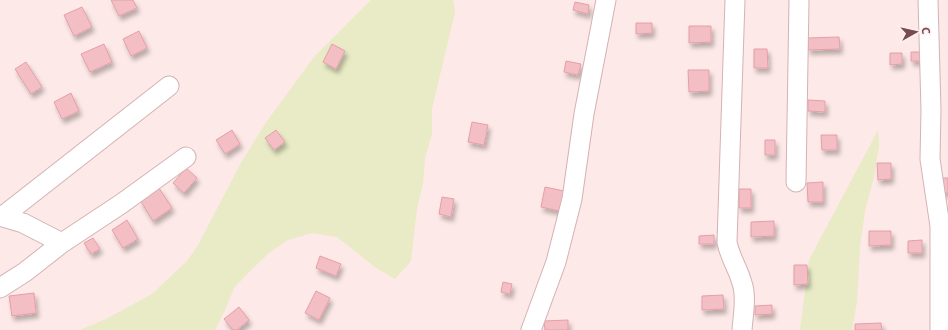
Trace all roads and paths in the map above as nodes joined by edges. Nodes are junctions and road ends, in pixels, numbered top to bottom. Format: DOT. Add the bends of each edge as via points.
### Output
graph roads {
  1 [pos="606,0"];
  2 [pos="735,0"];
  3 [pos="800,0"];
  4 [pos="928,0"];
  5 [pos="169,86"];
  6 [pos="186,157"];
  7 [pos="796,182"];
  8 [pos="1,216"];
  9 [pos="62,243"];
  10 [pos="0,288"];
  11 [pos="531,330"];
  12 [pos="742,330"];
  13 [pos="940,330"];
  1 -- 11 [label="street" via="584,114 572,199 556,262"];
  2 -- 12 [label="street" via="727,242 729,255 743,283"];
  3 -- 7 [label="street"];
  4 -- 13 [label="street" via="930,159 940,226"];
  5 -- 8 [label="street"];
  6 -- 9 [label="street"];
  8 -- 9 [label="street" via="22,223"];
  9 -- 10 [label="street"];
}
